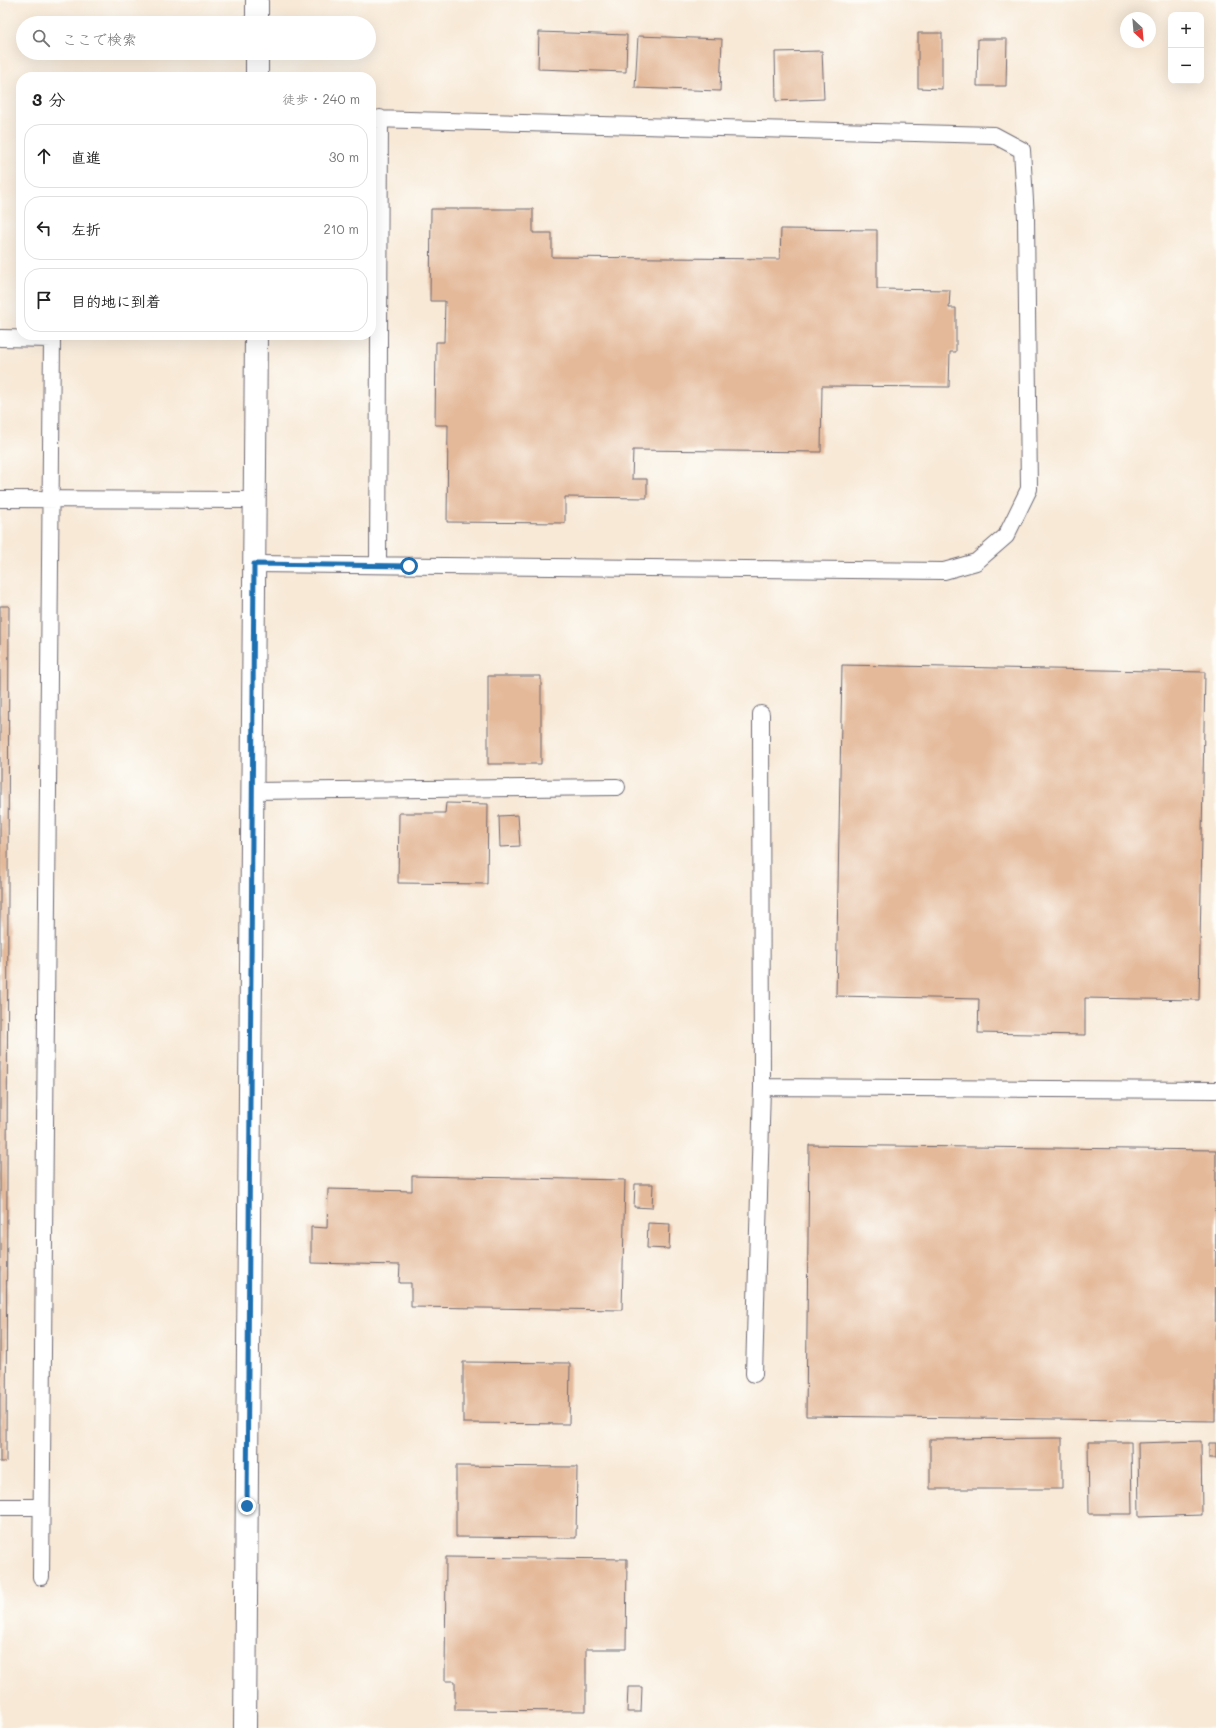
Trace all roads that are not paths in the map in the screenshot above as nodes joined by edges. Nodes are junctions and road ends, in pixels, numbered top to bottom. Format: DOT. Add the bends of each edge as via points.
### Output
graph roads {
  1 [pos="257,0"];
  2 [pos="257,16"];
  3 [pos="257,60"];
  4 [pos="257,72"];
  5 [pos="376,119"];
  6 [pos="376,268"];
  7 [pos="0,338"];
  8 [pos="16,338"];
  9 [pos="52,340"];
  10 [pos="256,340"];
  11 [pos="0,499"];
  12 [pos="51,499"];
  13 [pos="254,500"];
  14 [pos="254,564"];
  15 [pos="378,565"];
  16 [pos="761,714"];
  17 [pos="616,787"];
  18 [pos="252,791"];
  19 [pos="762,1087"];
  20 [pos="1216,1090"];
  21 [pos="754,1374"];
  22 [pos="0,1507"];
  23 [pos="42,1507"];
  24 [pos="41,1577"];
  25 [pos="245,1728"];
  1 -- 2 [label="street"];
  3 -- 4 [label="street"];
  5 -- 15 [label="lane" via="994,135 1022,150 1026,218 1029,489 1006,536 976,562 944,571"];
  6 -- 15 [label="lane"];
  7 -- 8 [label="lane"];
  9 -- 12 [label="lane"];
  10 -- 13 [label="street"];
  11 -- 12 [label="lane"];
  12 -- 13 [label="lane"];
  12 -- 23 [label="lane"];
  13 -- 14 [label="street"];
  14 -- 15 [label="lane"];
  14 -- 18 [label="street"];
  16 -- 19 [label="lane"];
  17 -- 18 [label="lane"];
  18 -- 25 [label="street"];
  19 -- 20 [label="lane"];
  19 -- 21 [label="lane"];
  22 -- 23 [label="lane"];
  23 -- 24 [label="lane"];
}
